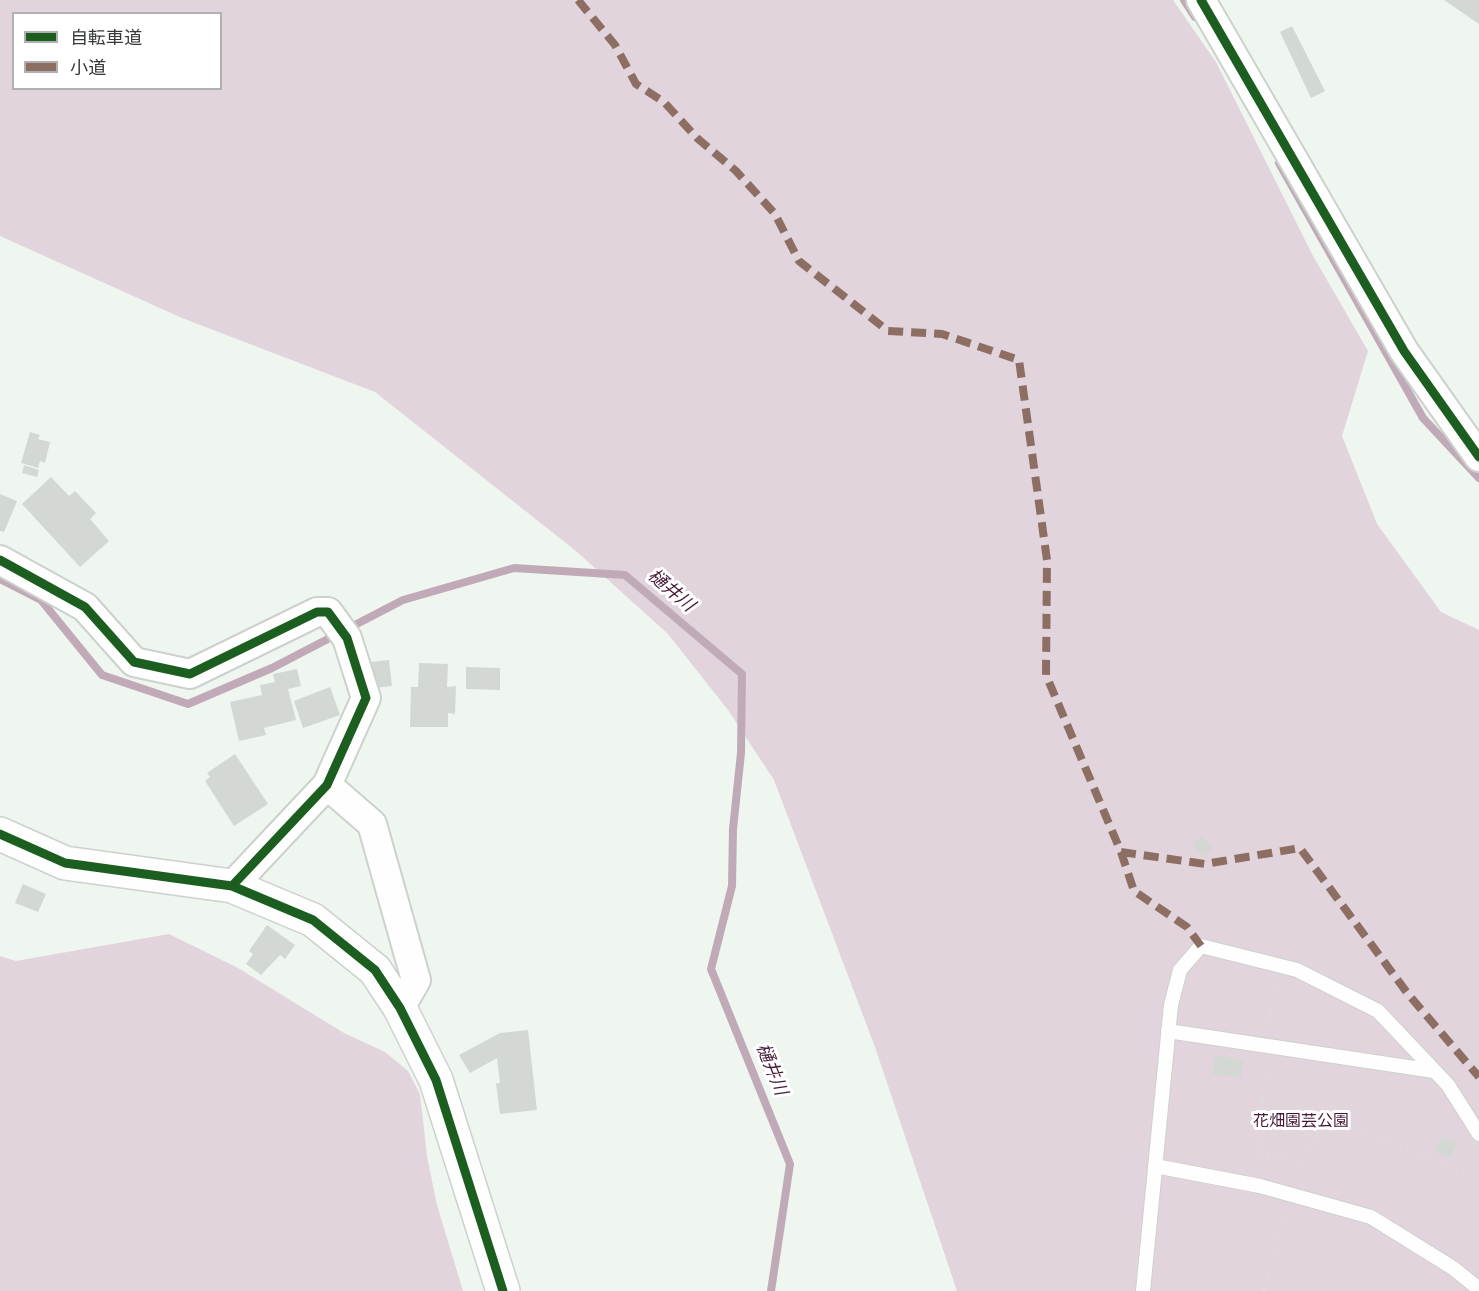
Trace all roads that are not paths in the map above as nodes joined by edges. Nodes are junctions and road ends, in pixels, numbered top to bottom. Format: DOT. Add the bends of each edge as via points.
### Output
graph roads {
  1 [pos="1201,0"];
  2 [pos="1479,457"];
  3 [pos="0,560"];
  4 [pos="327,785"];
  5 [pos="0,834"];
  6 [pos="232,885"];
  7 [pos="400,1008"];
  8 [pos="1168,1031"];
  9 [pos="1434,1071"];
  10 [pos="1479,1134"];
  11 [pos="1155,1166"];
  12 [pos="1479,1289"];
  13 [pos="503,1291"];
  14 [pos="1143,1291"];
  1 -- 2 [label="street" via="1404,351"];
  3 -- 4 [label="street" via="85,607 134,662 190,674 317,612 328,612 347,638 366,698"];
  4 -- 6 [label="street"];
  4 -- 7 [label="street" via="372,824 416,980"];
  5 -- 6 [label="street" via="65,863"];
  6 -- 7 [label="street" via="313,920 375,970"];
  7 -- 13 [label="street" via="436,1080"];
  8 -- 9 [label="lane"];
  8 -- 9 [label="lane" via="1180,970 1200,946 1297,970 1378,1011"];
  8 -- 11 [label="lane"];
  9 -- 10 [label="lane" via="1448,1085"];
  11 -- 12 [label="lane" via="1260,1186 1371,1217 1453,1268"];
  11 -- 14 [label="lane"];
}
